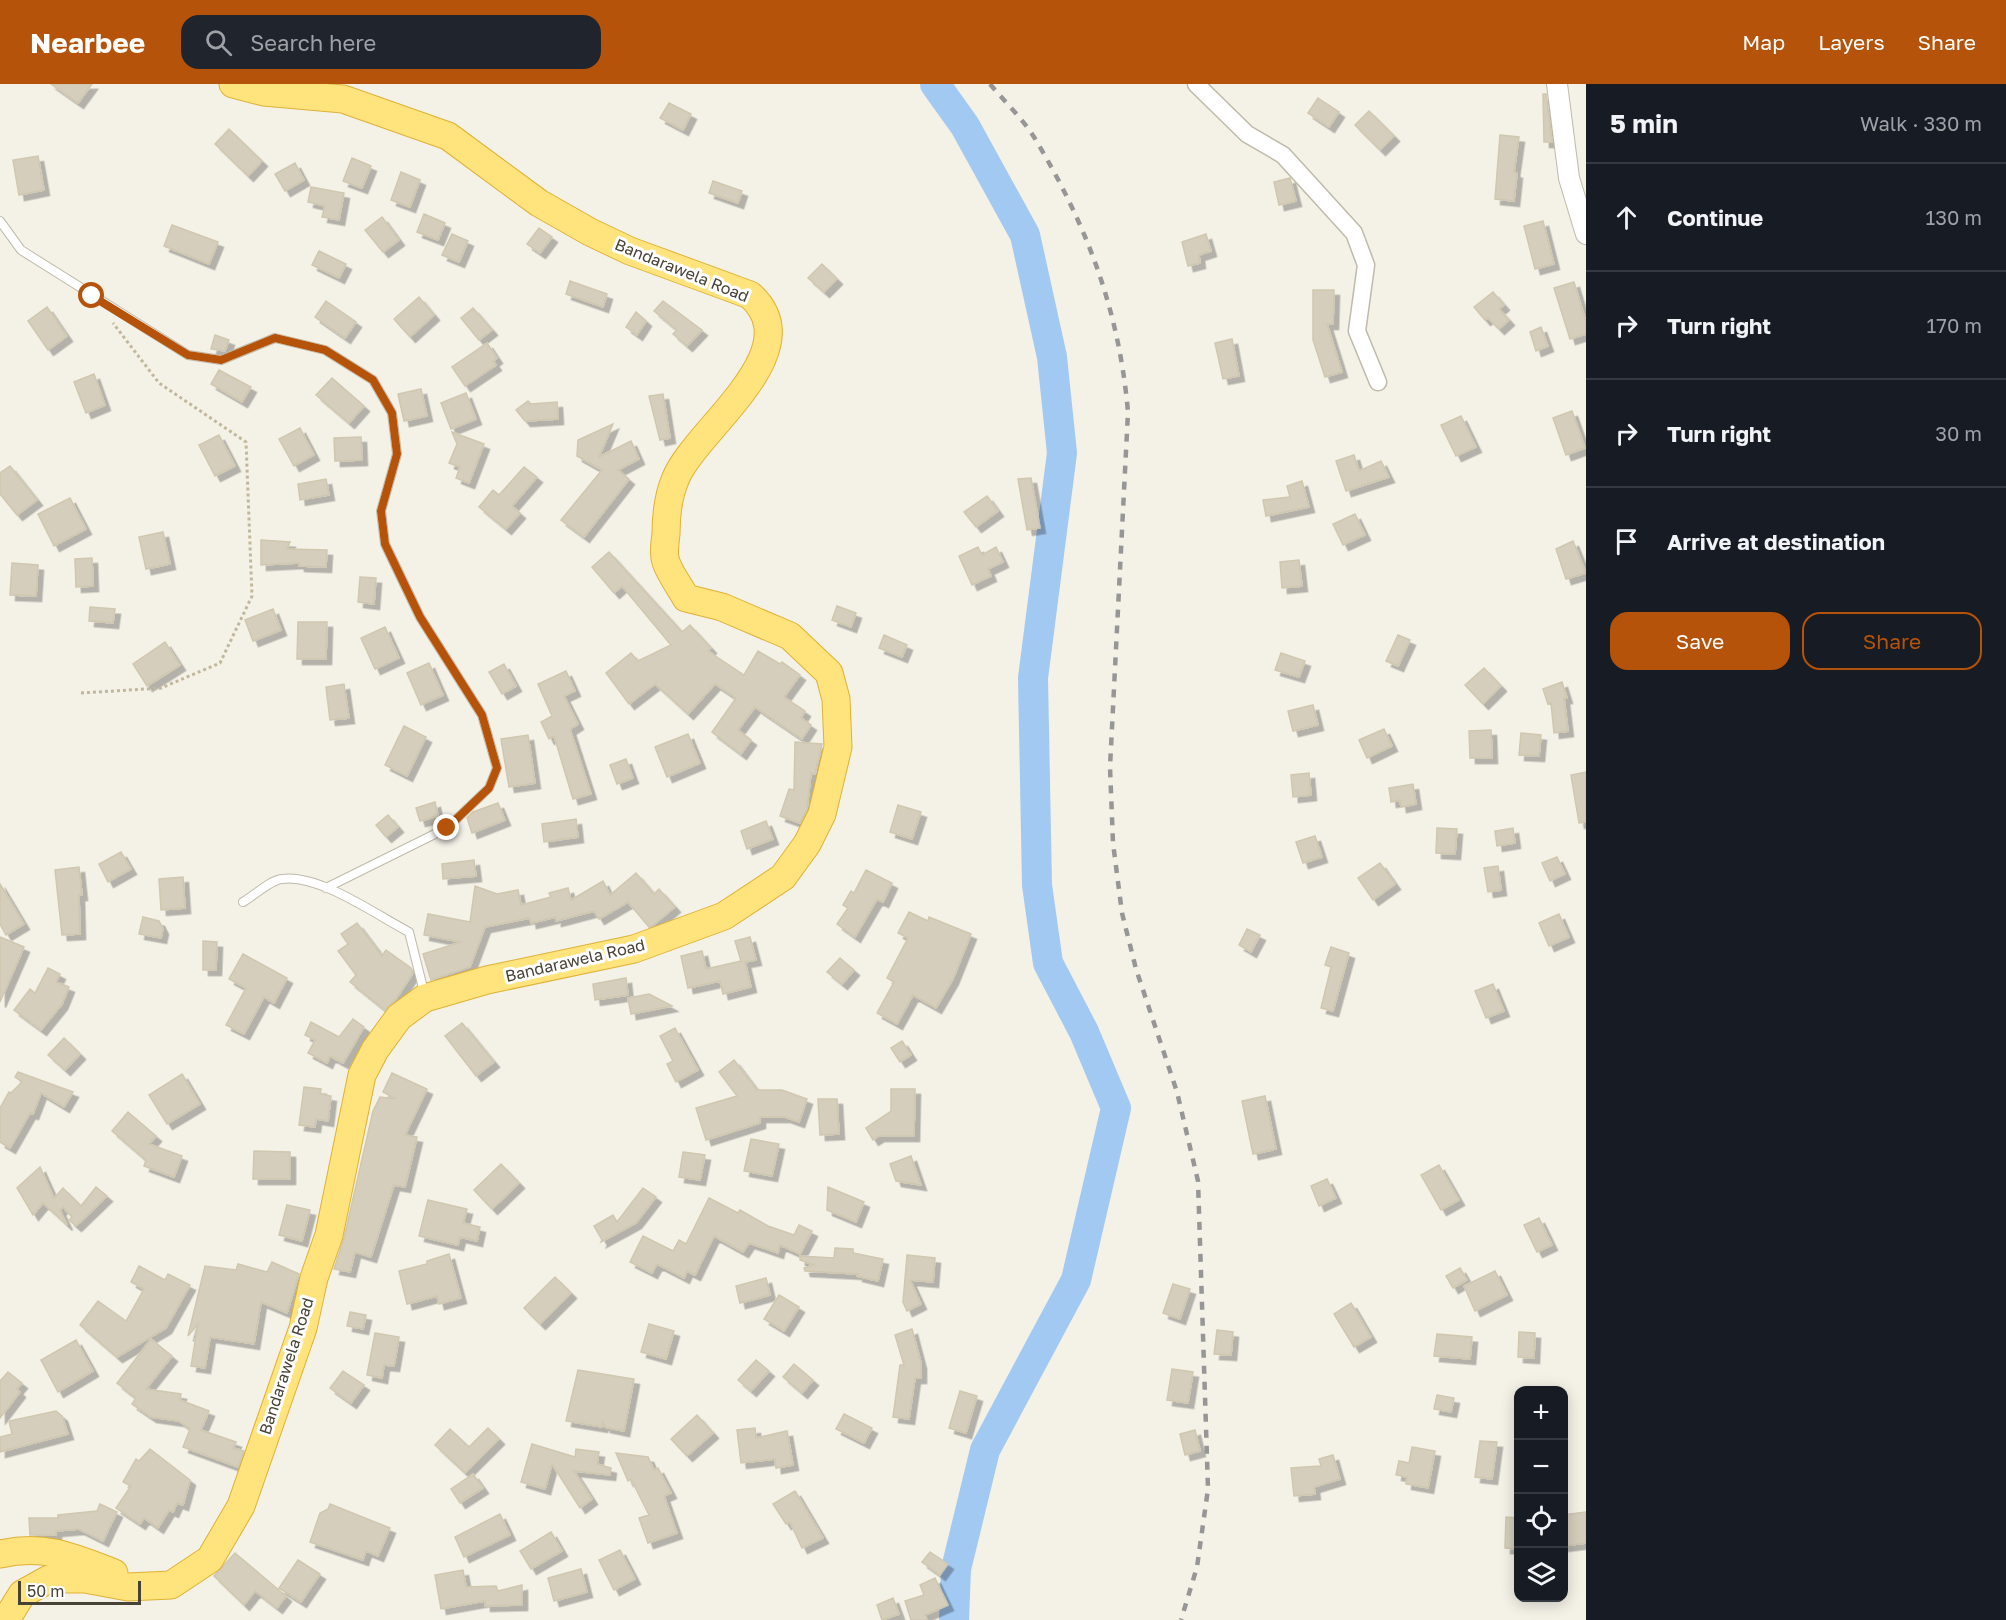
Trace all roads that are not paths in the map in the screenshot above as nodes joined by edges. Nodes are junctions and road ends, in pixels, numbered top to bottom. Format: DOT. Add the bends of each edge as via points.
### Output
graph roads {
  1 [pos="233,84"];
  2 [pos="1196,84"];
  3 [pos="1557,84"];
  4 [pos="0,221"];
  5 [pos="1586,234"];
  6 [pos="1378,382"];
  7 [pos="326,888"];
  8 [pos="243,902"];
  9 [pos="425,998"];
  10 [pos="0,1554"];
  11 [pos="148,1587"];
  12 [pos="6,1620"];
  1 -- 9 [label="highway, Bandarawela Road" via="264,92 343,99 448,136 539,203 590,232 630,251 750,295 758,302 768,325 765,356 752,380 705,434 675,479 666,517 665,561 686,598 722,607 790,636 829,673 836,699 838,747 822,814 807,844 783,876 724,916 634,949 487,980"];
  2 -- 6 [label="street" via="1247,134 1283,155 1354,233 1366,265 1357,331"];
  3 -- 5 [label="street" via="1569,178"];
  4 -- 7 [label="lane" via="21,250 188,355 221,360 275,338 325,350 373,380 392,413 397,454 381,511 385,544 420,617 482,715 497,768 489,788 447,828"];
  7 -- 8 [label="lane" via="303,879 280,878"];
  7 -- 9 [label="lane" via="409,932"];
  9 -- 11 [label="highway, Bandarawela Road" via="399,1017 362,1075 328,1235 303,1328 241,1506 210,1559 171,1585"];
  10 -- 11 [label="highway" via="58,1551"];
  11 -- 12 [label="highway, Bandarawela Road" via="49,1579 22,1594"];
}
